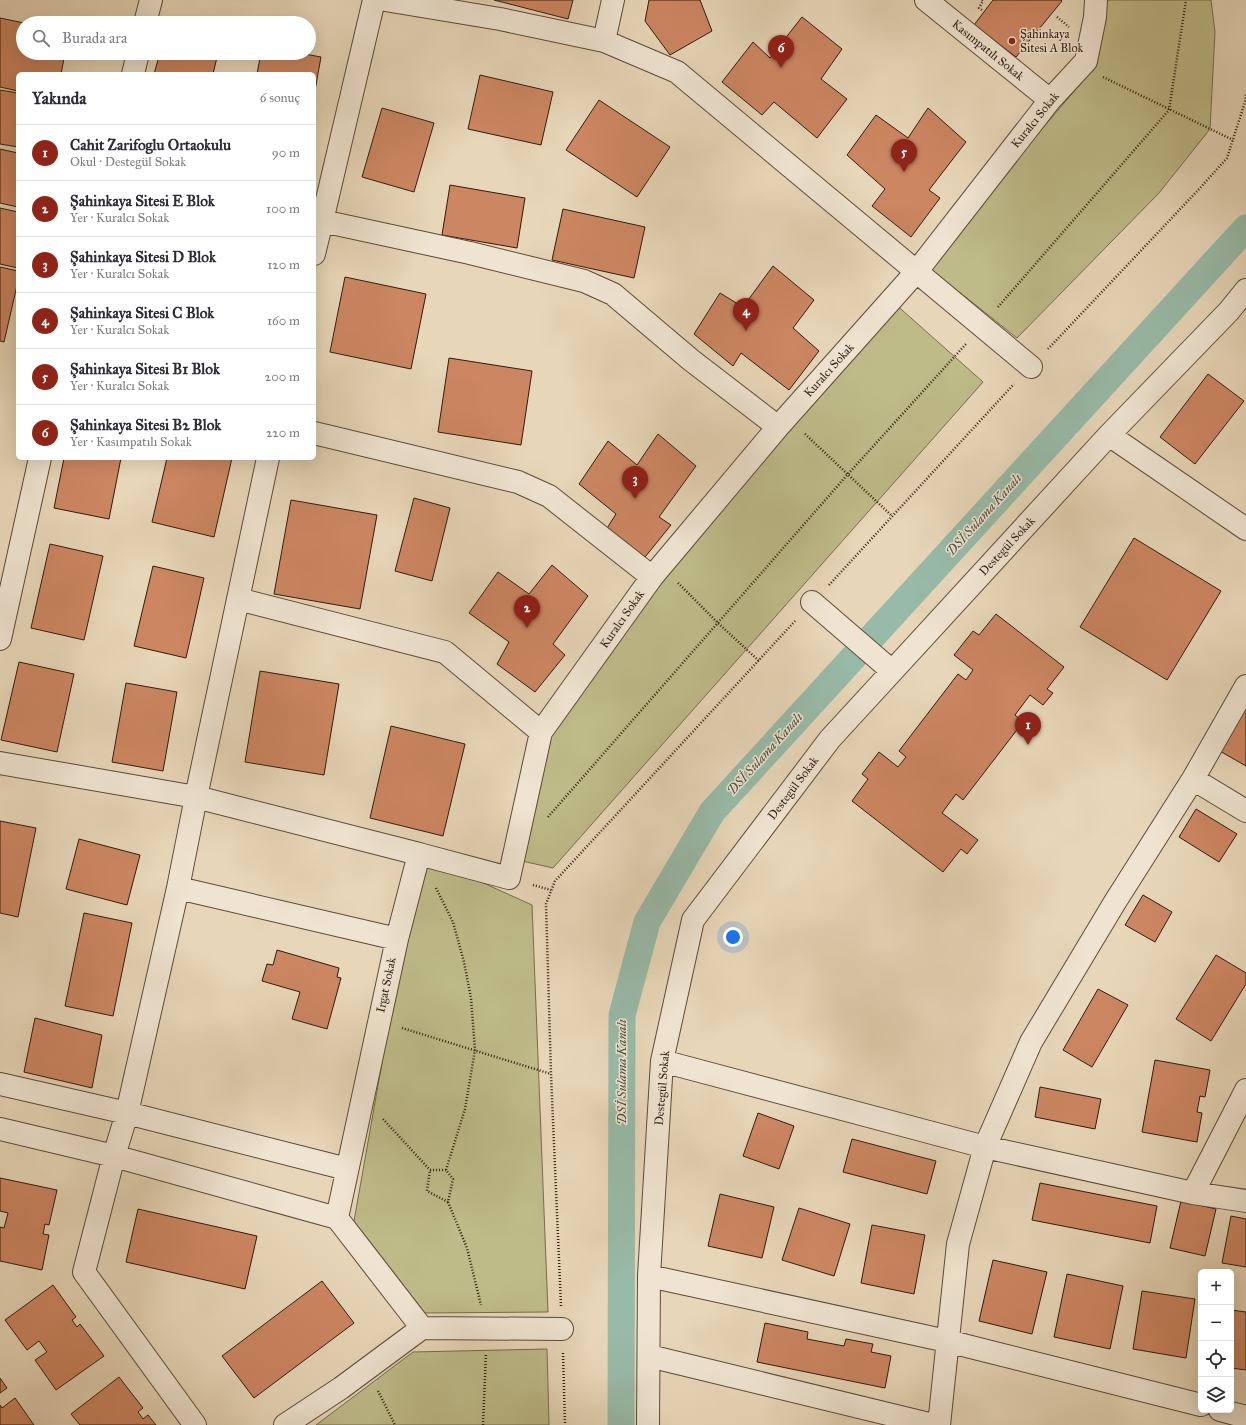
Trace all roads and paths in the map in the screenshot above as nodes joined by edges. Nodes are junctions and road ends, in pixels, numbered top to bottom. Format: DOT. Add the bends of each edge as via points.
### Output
graph roads {
  1 [pos="151,0"];
  2 [pos="374,0"];
  3 [pos="385,0"];
  4 [pos="613,0"];
  5 [pos="926,0"];
  6 [pos="982,0"];
  7 [pos="1096,0"];
  8 [pos="1186,0"];
  9 [pos="983,11"];
  10 [pos="147,16"];
  11 [pos="604,41"];
  12 [pos="136,60"];
  13 [pos="1081,66"];
  14 [pos="133,72"];
  15 [pos="1246,93"];
  16 [pos="1050,100"];
  17 [pos="1169,110"];
  18 [pos="1232,140"];
  19 [pos="322,221"];
  20 [pos="316,246"];
  21 [pos="917,271"];
  22 [pos="1246,290"];
  23 [pos="982,326"];
  24 [pos="1031,367"];
  25 [pos="782,422"];
  26 [pos="316,433"];
  27 [pos="1109,435"];
  28 [pos="40,460"];
  29 [pos="268,460"];
  30 [pos="848,474"];
  31 [pos="892,516"];
  32 [pos="1246,529"];
  33 [pos="656,571"];
  34 [pos="238,599"];
  35 [pos="812,602"];
  36 [pos="718,623"];
  37 [pos="0,638"];
  38 [pos="759,661"];
  39 [pos="892,671"];
  40 [pos="1246,686"];
  41 [pos="541,732"];
  42 [pos="0,763"];
  43 [pos="1193,779"];
  44 [pos="196,797"];
  45 [pos="1246,811"];
  46 [pos="545,821"];
  47 [pos="419,854"];
  48 [pos="178,888"];
  49 [pos="436,888"];
  50 [pos="397,938"];
  51 [pos="379,1021"];
  52 [pos="475,1050"];
  53 [pos="662,1061"];
  54 [pos="551,1074"];
  55 [pos="0,1084"];
  56 [pos="1246,1090"];
  57 [pos="362,1097"];
  58 [pos="127,1113"];
  59 [pos="0,1129"];
  60 [pos="986,1147"];
  61 [pos="114,1156"];
  62 [pos="347,1170"];
  63 [pos="430,1170"];
  64 [pos="446,1170"];
  65 [pos="1193,1193"];
  66 [pos="1246,1201"];
  67 [pos="448,1202"];
  68 [pos="337,1218"];
  69 [pos="649,1276"];
  70 [pos="422,1328"];
  71 [pos="486,1328"];
  72 [pos="562,1328"];
  73 [pos="947,1341"];
  74 [pos="649,1356"];
  75 [pos="363,1371"];
  76 [pos="1198,1404"];
  77 [pos="1231,1413"];
  78 [pos="1246,1417"];
  79 [pos="195,1425"];
  80 [pos="285,1425"];
  81 [pos="395,1425"];
  82 [pos="483,1425"];
  83 [pos="565,1425"];
  84 [pos="648,1425"];
  85 [pos="933,1425"];
  86 [pos="939,1425"];
  1 -- 10 [label="street"];
  2 -- 19 [label="street"];
  3 -- 11 [label="street" via="500,19"];
  4 -- 11 [label="street"];
  5 -- 16 [label="street, Kasımpatılı Sokak"];
  6 -- 9 [label="path" via="984,2 979,8"];
  7 -- 13 [label="street, Kuralcı Sokak" via="1086,61"];
  8 -- 17 [label="path"];
  11 -- 21 [label="street" via="677,72"];
  12 -- 14 [label="street"];
  13 -- 16 [label="street, Kuralcı Sokak"];
  13 -- 17 [label="path"];
  15 -- 18 [label="path"];
  16 -- 21 [label="street, Kuralcı Sokak"];
  17 -- 18 [label="path"];
  17 -- 23 [label="path"];
  18 -- 24 [label="path" via="1227,158"];
  19 -- 20 [label="street"];
  19 -- 25 [label="street" via="470,253 584,282 613,294 691,360"];
  21 -- 23 [label="street"];
  21 -- 25 [label="street, Kuralcı Sokak"];
  22 -- 27 [label="street, Destegül Sokak" via="1229,311"];
  23 -- 24 [label="street"];
  23 -- 30 [label="path"];
  24 -- 31 [label="path"];
  25 -- 30 [label="path"];
  25 -- 33 [label="street, Kuralcı Sokak"];
  26 -- 33 [label="street" via="518,482 549,496"];
  27 -- 32 [label="street"];
  27 -- 39 [label="street, Destegül Sokak"];
  28 -- 37 [label="street"];
  29 -- 34 [label="street"];
  30 -- 31 [label="path"];
  30 -- 36 [label="path"];
  31 -- 35 [label="path"];
  33 -- 36 [label="path"];
  33 -- 41 [label="street, Kuralcı Sokak"];
  34 -- 41 [label="street" via="445,652"];
  34 -- 44 [label="street"];
  35 -- 38 [label="path"];
  35 -- 39 [label="street"];
  36 -- 38 [label="path"];
  36 -- 46 [label="path"];
  38 -- 54 [label="path" via="555,882 546,904"];
  39 -- 53 [label="street, Destegül Sokak" via="830,739 693,920"];
  40 -- 43 [label="street"];
  41 -- 47 [label="street" via="509,878"];
  42 -- 44 [label="street"];
  43 -- 45 [label="street"];
  43 -- 60 [label="street" via="1031,1042"];
  44 -- 47 [label="street"];
  44 -- 48 [label="street"];
  47 -- 50 [label="street, Irgat Sokak"];
  48 -- 50 [label="street"];
  48 -- 58 [label="street"];
  49 -- 52 [label="path" via="453,922 464,962 471,998"];
  50 -- 51 [label="street, Irgat Sokak"];
  51 -- 52 [label="path"];
  51 -- 57 [label="street, Irgat Sokak"];
  52 -- 54 [label="path"];
  52 -- 64 [label="path" via="464,1109"];
  53 -- 60 [label="street"];
  53 -- 69 [label="street, Destegül Sokak"];
  54 -- 72 [label="path"];
  55 -- 58 [label="street"];
  56 -- 65 [label="street"];
  57 -- 62 [label="street, Irgat Sokak"];
  57 -- 63 [label="path"];
  58 -- 61 [label="street"];
  58 -- 62 [label="street"];
  59 -- 61 [label="street"];
  60 -- 65 [label="street"];
  60 -- 73 [label="street" via="958,1244"];
  61 -- 68 [label="street"];
  61 -- 79 [label="street" via="84,1272"];
  62 -- 68 [label="street, Irgat Sokak"];
  63 -- 64 [label="path"];
  63 -- 67 [label="path" via="427,1191"];
  64 -- 67 [label="path" via="453,1179"];
  65 -- 66 [label="street"];
  67 -- 71 [label="path" via="467,1248"];
  68 -- 70 [label="street"];
  69 -- 73 [label="street"];
  69 -- 74 [label="street, Destegül Sokak"];
  70 -- 71 [label="street"];
  70 -- 75 [label="street"];
  71 -- 72 [label="street"];
  71 -- 82 [label="path"];
  72 -- 83 [label="path"];
  73 -- 76 [label="street"];
  73 -- 86 [label="street"];
  74 -- 84 [label="street, Destegül Sokak"];
  74 -- 85 [label="street"];
  75 -- 80 [label="street"];
  75 -- 81 [label="path" via="382,1397"];
  77 -- 78 [label="street"];
}
